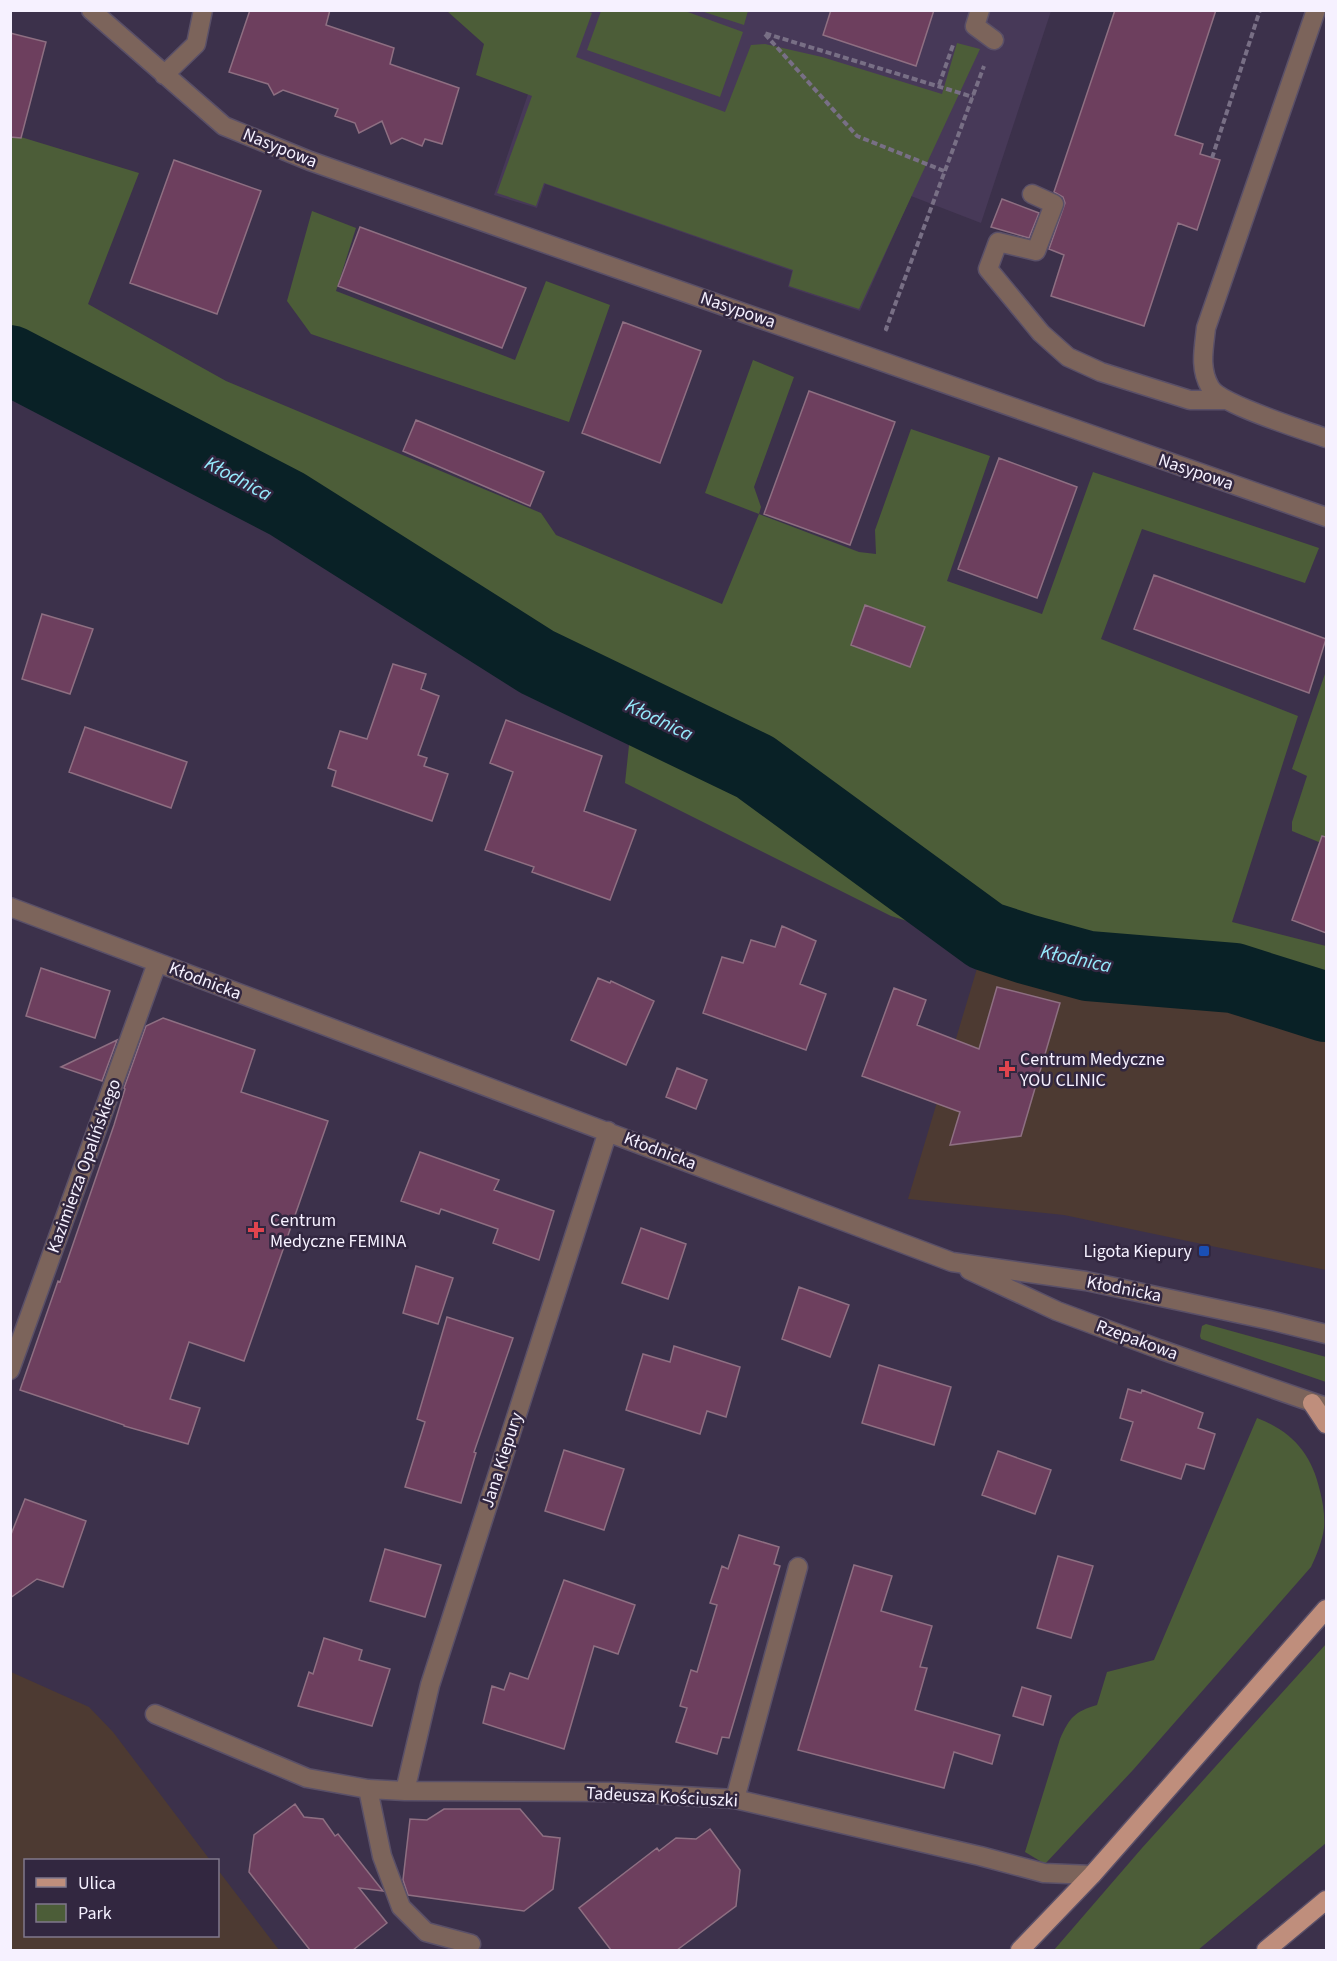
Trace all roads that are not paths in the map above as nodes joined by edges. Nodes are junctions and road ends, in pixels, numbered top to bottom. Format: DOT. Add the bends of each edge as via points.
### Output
graph roads {
  1 [pos="91,10"];
  2 [pos="203,10"];
  3 [pos="980,10"];
  4 [pos="1316,10"];
  5 [pos="994,40"];
  6 [pos="164,75"];
  7 [pos="1032,194"];
  8 [pos="1226,400"];
  9 [pos="1326,438"];
  10 [pos="1326,517"];
  11 [pos="10,907"];
  12 [pos="157,963"];
  13 [pos="608,1131"];
  14 [pos="951,1262"];
  15 [pos="1326,1334"];
  16 [pos="10,1370"];
  17 [pos="1319,1405"];
  18 [pos="1326,1424"];
  19 [pos="798,1567"];
  20 [pos="1326,1609"];
  21 [pos="155,1714"];
  22 [pos="368,1789"];
  23 [pos="405,1791"];
  24 [pos="735,1799"];
  25 [pos="1092,1875"];
  26 [pos="1326,1900"];
  27 [pos="471,1944"];
  28 [pos="1020,1950"];
  29 [pos="1266,1950"];
  1 -- 6 [label="street, Nasypowa"];
  2 -- 6 [label="street" via="196,44"];
  3 -- 5 [label="street" via="975,27"];
  4 -- 8 [label="street" via="1206,328 1202,363 1210,388"];
  6 -- 10 [label="street, Nasypowa" via="224,126 310,161"];
  7 -- 8 [label="street" via="1054,204 1036,251 998,242 988,269 1041,333 1068,357 1101,372 1190,400"];
  8 -- 9 [label="street"];
  11 -- 12 [label="street, Kłodnicka"];
  12 -- 13 [label="street, Kłodnicka"];
  12 -- 16 [label="street, Kazimierza Opalińskiego"];
  13 -- 14 [label="street, Kłodnicka"];
  13 -- 23 [label="street, Jana Kiepury" via="430,1685"];
  14 -- 15 [label="street, Kłodnicka" via="1086,1281"];
  14 -- 17 [label="street, Rzepakowa" via="1058,1311"];
  17 -- 18 [label="main road"];
  19 -- 24 [label="street"];
  20 -- 25 [label="main road"];
  21 -- 22 [label="street, Tadeusza Kościuszki" via="307,1778"];
  22 -- 23 [label="street, Tadeusza Kościuszki"];
  22 -- 27 [label="street" via="382,1856 401,1907 426,1932"];
  23 -- 24 [label="street, Tadeusza Kościuszki" via="613,1792"];
  24 -- 25 [label="street, Tadeusza Kościuszki" via="1044,1873"];
  25 -- 28 [label="main road"];
  26 -- 29 [label="main road"];
}
